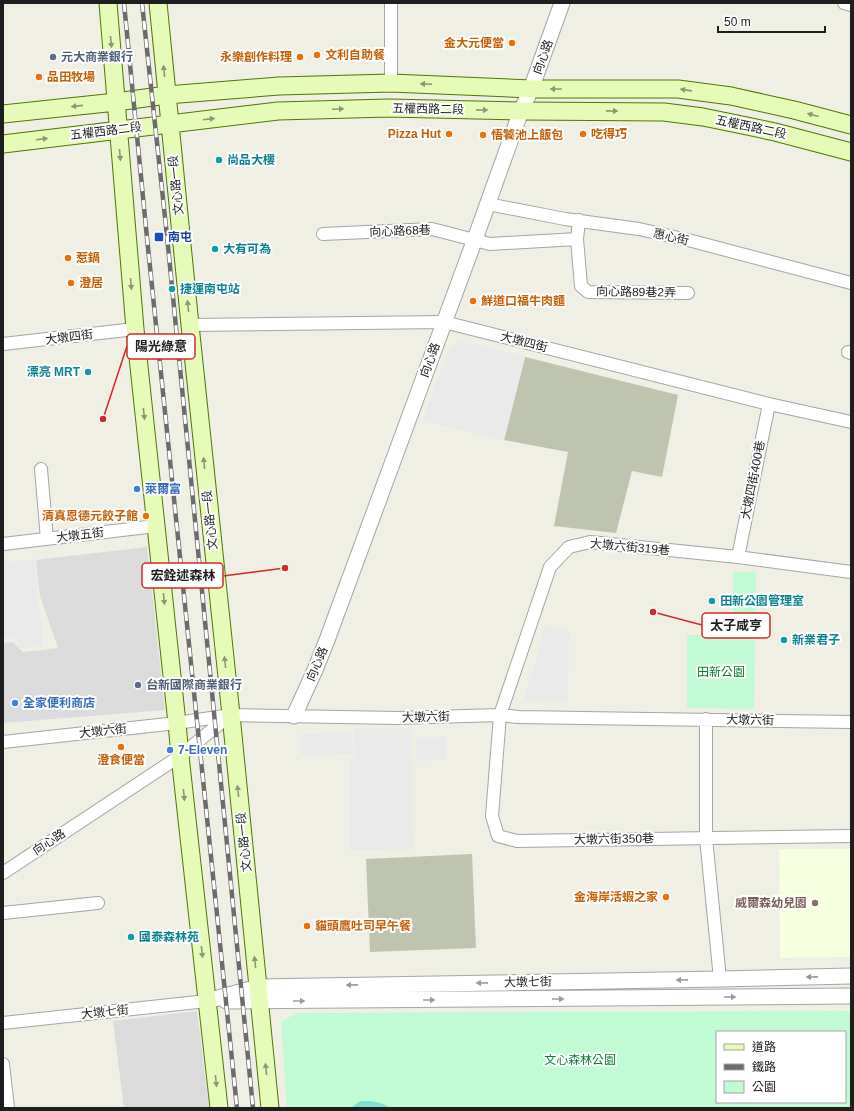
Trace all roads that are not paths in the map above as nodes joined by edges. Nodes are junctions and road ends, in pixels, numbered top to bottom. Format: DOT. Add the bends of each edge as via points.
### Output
graph roads {
  1 [pos="108,3"];
  2 [pos="158,3"];
  3 [pos="391,3"];
  4 [pos="562,3"];
  5 [pos="844,3"];
  6 [pos="851,5"];
  7 [pos="390,82"];
  8 [pos="532,89"];
  9 [pos="167,95"];
  10 [pos="116,102"];
  11 [pos="521,111"];
  12 [pos="3,114"];
  13 [pos="170,124"];
  14 [pos="851,125"];
  15 [pos="118,130"];
  16 [pos="3,144"];
  17 [pos="851,152"];
  18 [pos="488,204"];
  19 [pos="579,220"];
  20 [pos="323,234"];
  21 [pos="475,239"];
  22 [pos="577,239"];
  23 [pos="851,282"];
  24 [pos="688,293"];
  25 [pos="444,322"];
  26 [pos="190,325"];
  27 [pos="135,329"];
  28 [pos="3,344"];
  29 [pos="769,404"];
  30 [pos="851,422"];
  31 [pos="41,469"];
  32 [pos="156,526"];
  33 [pos="47,539"];
  34 [pos="3,544"];
  35 [pos="738,557"];
  36 [pos="851,572"];
  37 [pos="231,715"];
  38 [pos="500,715"];
  39 [pos="294,716"];
  40 [pos="706,719"];
  41 [pos="851,722"];
  42 [pos="177,723"];
  43 [pos="3,742"];
  44 [pos="180,756"];
  45 [pos="851,836"];
  46 [pos="706,838"];
  47 [pos="3,873"];
  48 [pos="98,903"];
  49 [pos="3,912"];
  50 [pos="851,976"];
  51 [pos="720,979"];
  52 [pos="259,994"];
  53 [pos="851,996"];
  54 [pos="208,1001"];
  55 [pos="3,1023"];
  56 [pos="3,1064"];
  57 [pos="8,1108"];
  58 [pos="219,1108"];
  59 [pos="270,1108"];
  1 -- 10 [label="main road, one-way"];
  9 -- 2 [label="main road, 文心路一段, one-way"];
  3 -- 7 [label="street"];
  4 -- 8 [label="street, 向心路"];
  5 -- 6 [label="street"];
  8 -- 7 [label="main road, 五權西路二段, one-way"];
  7 -- 9 [label="main road, 五權西路二段" via="279,86"];
  8 -- 11 [label="street, 向心路"];
  14 -- 8 [label="main road, 五權西路二段, one-way" via="731,96 678,89"];
  9 -- 10 [label="main road, 五權西路二段"];
  9 -- 13 [label="main road, 文心路一段"];
  10 -- 12 [label="main road, 五權西路二段, one-way"];
  10 -- 15 [label="main road"];
  13 -- 11 [label="main road, 五權西路二段, one-way" via="278,111 389,108"];
  11 -- 17 [label="main road, 五權西路二段, one-way" via="664,112 775,132"];
  11 -- 18 [label="street, 向心路"];
  13 -- 15 [label="main road, 五權西路二段"];
  26 -- 13 [label="main road, 文心路一段, one-way"];
  16 -- 15 [label="main road, 五權西路二段, one-way"];
  15 -- 27 [label="main road, one-way"];
  18 -- 19 [label="street, 惠心街"];
  18 -- 21 [label="street, 向心路"];
  19 -- 22 [label="street, 向心路89巷2弄"];
  19 -- 23 [label="street, 惠心街" via="639,229 692,241"];
  20 -- 21 [label="street, 向心路68巷" via="432,229"];
  21 -- 22 [label="street" via="490,244"];
  21 -- 25 [label="street, 向心路"];
  22 -- 24 [label="street, 向心路89巷2弄" via="580,286 588,292"];
  25 -- 26 [label="street, 大墩四街"];
  25 -- 29 [label="street, 大墩四街"];
  25 -- 39 [label="street, 向心路" via="328,640"];
  37 -- 26 [label="main road, 文心路一段, one-way"];
  27 -- 28 [label="street, 大墩四街"];
  27 -- 32 [label="main road, one-way"];
  29 -- 30 [label="street, 大墩四街"];
  29 -- 35 [label="street, 大墩四街400巷"];
  31 -- 33 [label="street"];
  32 -- 33 [label="street, 大墩五街"];
  32 -- 42 [label="main road, one-way"];
  33 -- 34 [label="street, 大墩五街"];
  35 -- 36 [label="street, 大墩六街319巷"];
  35 -- 38 [label="street, 大墩六街319巷" via="590,542 568,547 550,567"];
  37 -- 39 [label="street, 大墩六街"];
  37 -- 42 [label="street, 大墩六街"];
  37 -- 44 [label="street, 向心路"];
  52 -- 37 [label="main road, 文心路一段, one-way"];
  38 -- 39 [label="street, 大墩六街" via="398,718"];
  38 -- 40 [label="street, 大墩六街"];
  38 -- 46 [label="street, 大墩六街350巷" via="492,816 498,836 517,841"];
  40 -- 41 [label="street, 大墩六街"];
  40 -- 46 [label="street"];
  42 -- 43 [label="street, 大墩六街"];
  42 -- 44 [label="main road"];
  44 -- 47 [label="street, 向心路"];
  44 -- 54 [label="main road, one-way"];
  45 -- 46 [label="street, 大墩六街350巷"];
  46 -- 51 [label="street"];
  48 -- 49 [label="street"];
  50 -- 51 [label="street, 大墩七街, one-way"];
  51 -- 52 [label="street, 大墩七街, one-way"];
  52 -- 53 [label="street, 大墩七街, one-way"];
  52 -- 54 [label="street, 大墩七街"];
  59 -- 52 [label="main road, 文心路一段, one-way"];
  54 -- 55 [label="street, 大墩七街"];
  54 -- 58 [label="main road, one-way"];
  56 -- 57 [label="street"];
}
